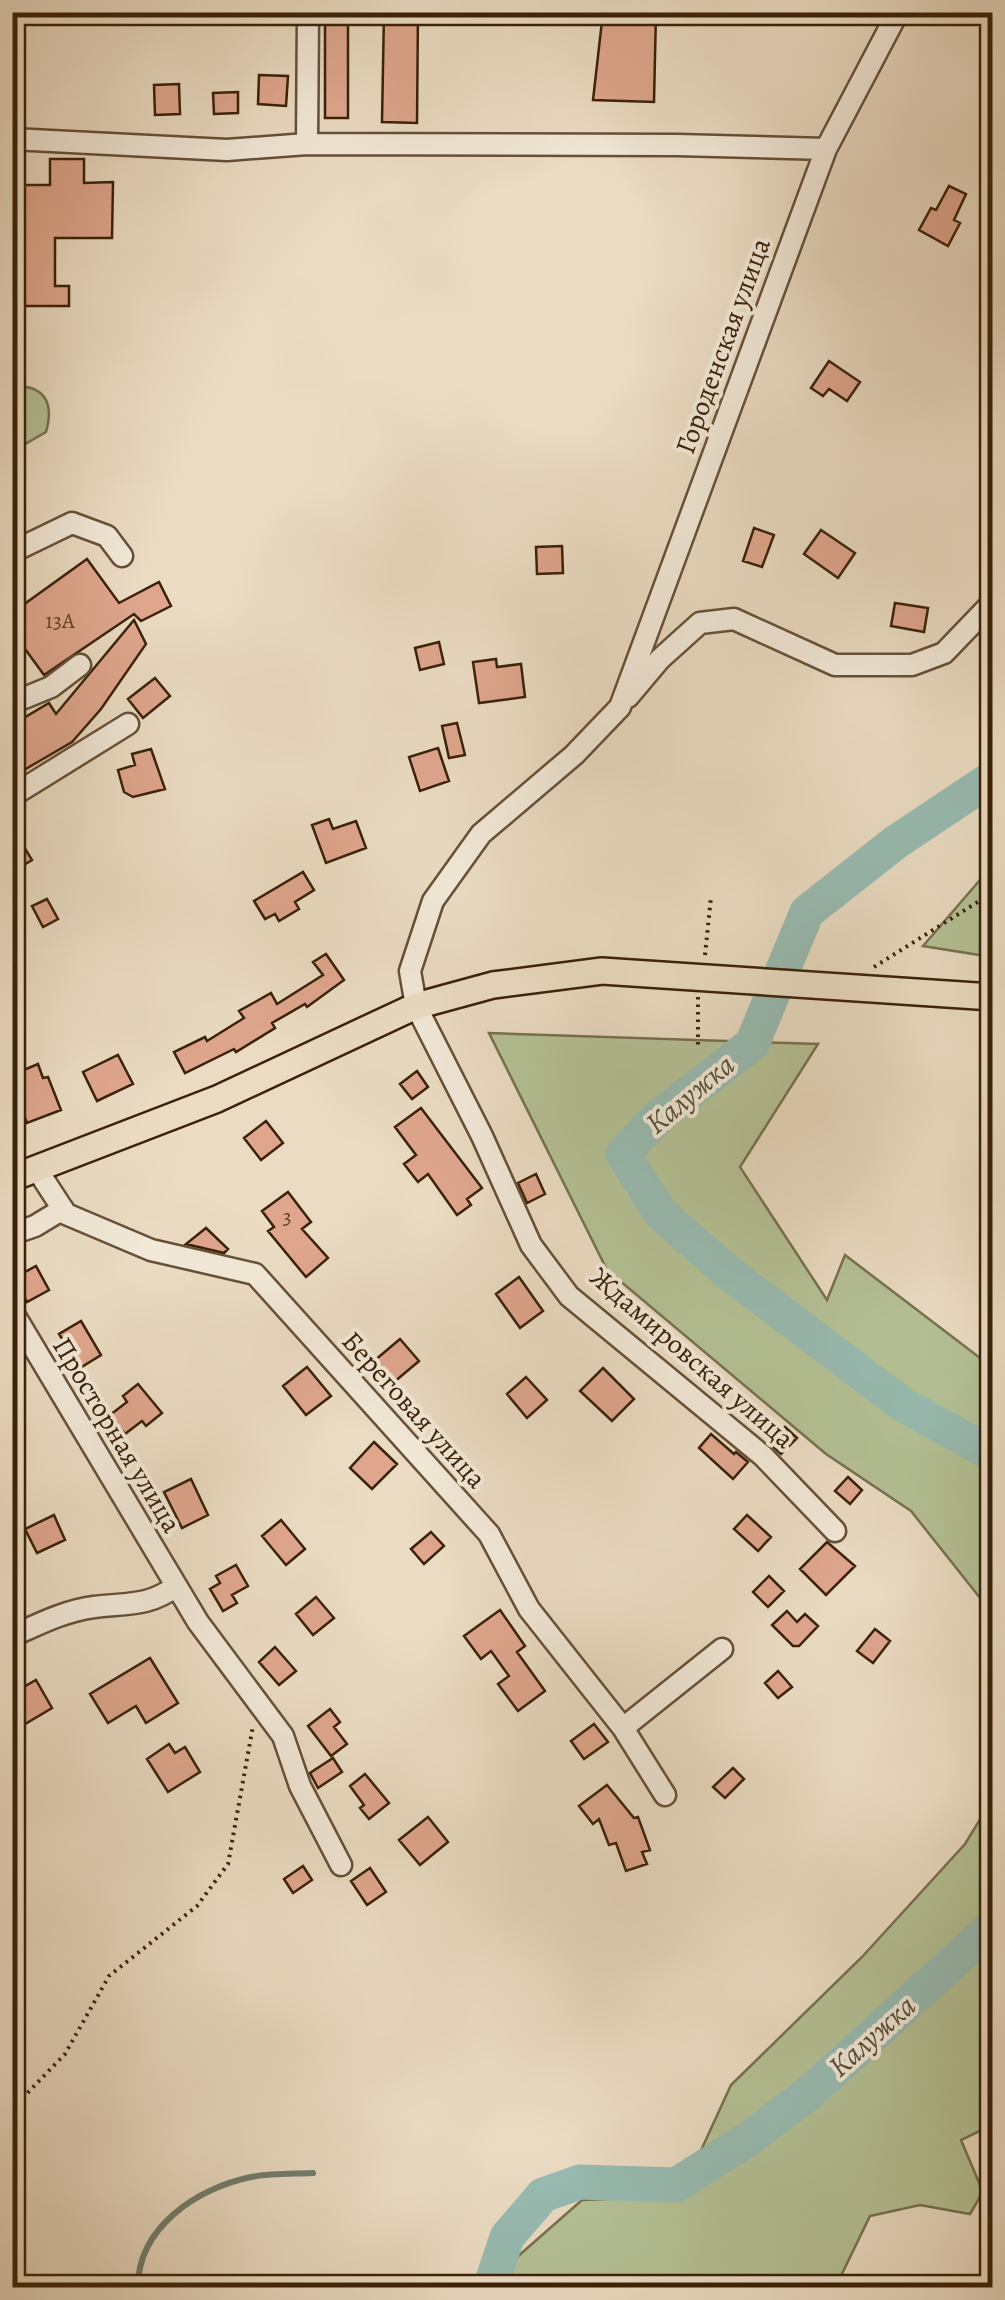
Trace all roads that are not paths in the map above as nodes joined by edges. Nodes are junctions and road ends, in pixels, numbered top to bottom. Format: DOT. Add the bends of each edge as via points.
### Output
graph roads {
  1 [pos="308,12"];
  2 [pos="898,12"];
  3 [pos="12,139"];
  4 [pos="307,144"];
  5 [pos="826,149"];
  6 [pos="12,552"];
  7 [pos="122,556"];
  8 [pos="992,603"];
  9 [pos="80,665"];
  10 [pos="12,702"];
  11 [pos="620,706"];
  12 [pos="128,724"];
  13 [pos="12,796"];
  14 [pos="992,997"];
  15 [pos="416,1006"];
  16 [pos="38,1170"];
  17 [pos="12,1178"];
  18 [pos="63,1209"];
  19 [pos="12,1234"];
  20 [pos="12,1311"];
  21 [pos="835,1531"];
  22 [pos="176,1586"];
  23 [pos="12,1636"];
  24 [pos="722,1649"];
  25 [pos="623,1728"];
  26 [pos="665,1794"];
  27 [pos="341,1865"];
  1 -- 4 [label="street"];
  2 -- 5 [label="street, Городенская улица"];
  3 -- 4 [label="street" via="226,150"];
  4 -- 5 [label="street"];
  5 -- 11 [label="street, Городенская улица"];
  6 -- 7 [label="street" via="72,523 107,536"];
  8 -- 11 [label="street, Городенская улица" via="944,653 912,665 835,666 734,619 700,623"];
  9 -- 10 [label="street"];
  11 -- 15 [label="street, Городенская улица" via="481,834 433,902 410,971"];
  12 -- 13 [label="street"];
  14 -- 15 [label="main road" via="864,979 602,970 493,985"];
  15 -- 16 [label="main road" via="217,1099"];
  15 -- 21 [label="street, Ждамировская улица" via="531,1245 570,1296 763,1456"];
  16 -- 17 [label="main road"];
  16 -- 18 [label="street"];
  18 -- 19 [label="street"];
  18 -- 25 [label="street, Береговая улица" via="151,1250 255,1274 489,1534 530,1609"];
  20 -- 22 [label="street, Просторная улица"];
  22 -- 23 [label="street" via="135,1606 58,1615"];
  22 -- 27 [label="street, Просторная улица" via="282,1736"];
  24 -- 25 [label="street"];
  25 -- 26 [label="street, Береговая улица"];
}
